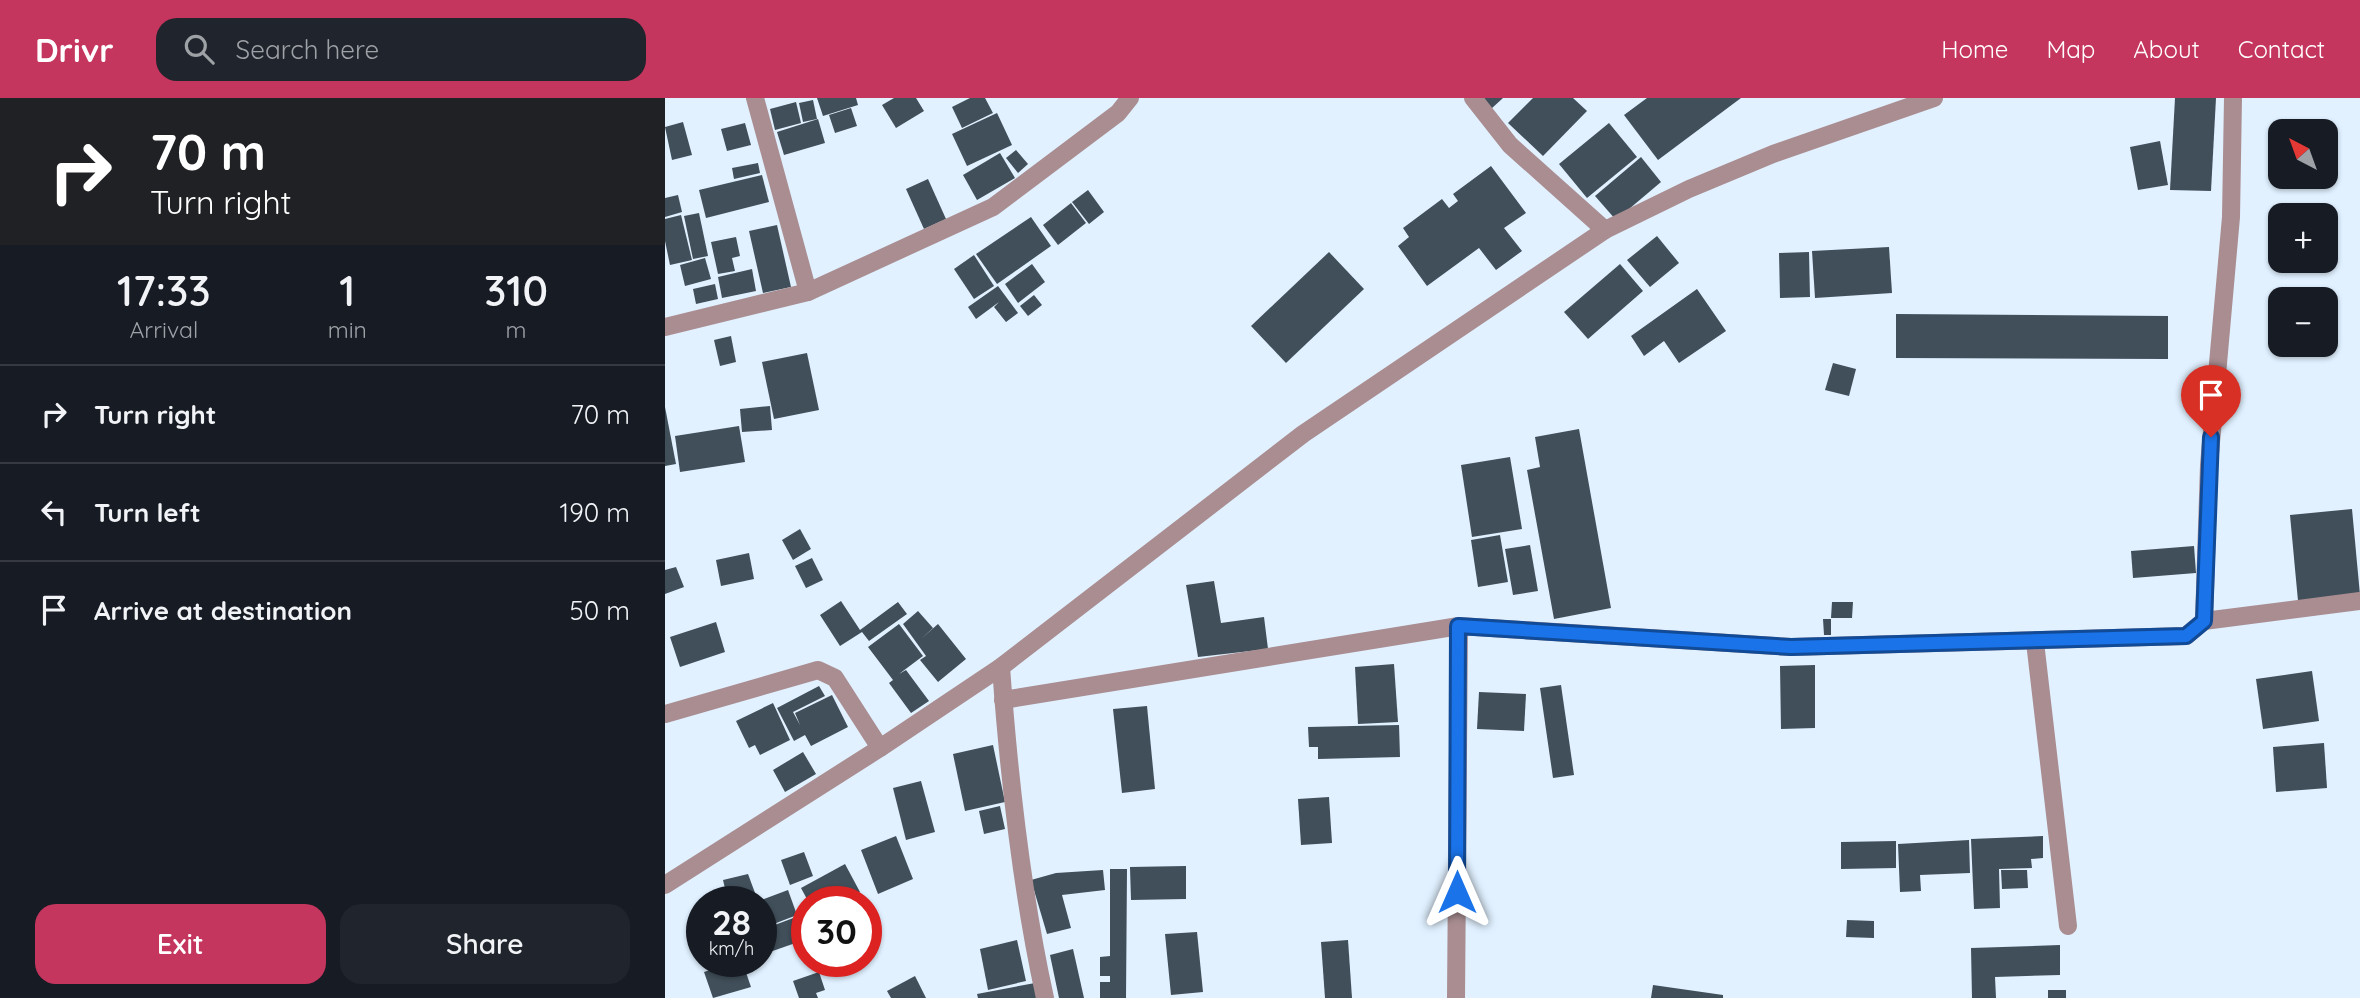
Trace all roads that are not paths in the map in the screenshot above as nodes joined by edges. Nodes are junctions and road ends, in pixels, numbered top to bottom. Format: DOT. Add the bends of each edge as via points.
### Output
graph roads {
  1 [pos="755,98"];
  2 [pos="1130,98"];
  3 [pos="1473,98"];
  4 [pos="1934,98"];
  5 [pos="2233,98"];
  6 [pos="1605,230"];
  7 [pos="808,292"];
  8 [pos="665,327"];
  9 [pos="2360,601"];
  10 [pos="2204,621"];
  11 [pos="1458,626"];
  12 [pos="2035,642"];
  13 [pos="1000,667"];
  14 [pos="1003,700"];
  15 [pos="665,714"];
  16 [pos="880,748"];
  17 [pos="665,884"];
  18 [pos="2068,926"];
  19 [pos="1045,998"];
  20 [pos="1456,998"];
  1 -- 7 [label="street"];
  2 -- 7 [label="street" via="1118,113 993,207"];
  3 -- 6 [label="street" via="1510,145"];
  4 -- 6 [label="street" via="1773,154"];
  5 -- 10 [label="street" via="2231,217 2209,465"];
  6 -- 13 [label="street" via="1303,435"];
  7 -- 8 [label="street"];
  9 -- 10 [label="street"];
  10 -- 12 [label="street" via="2186,636"];
  11 -- 12 [label="street" via="1791,647"];
  11 -- 14 [label="street"];
  11 -- 20 [label="street"];
  12 -- 18 [label="street"];
  13 -- 14 [label="street"];
  13 -- 16 [label="street"];
  14 -- 19 [label="street" via="1015,828"];
  15 -- 16 [label="street" via="818,670 835,678"];
  16 -- 17 [label="street"];
}
